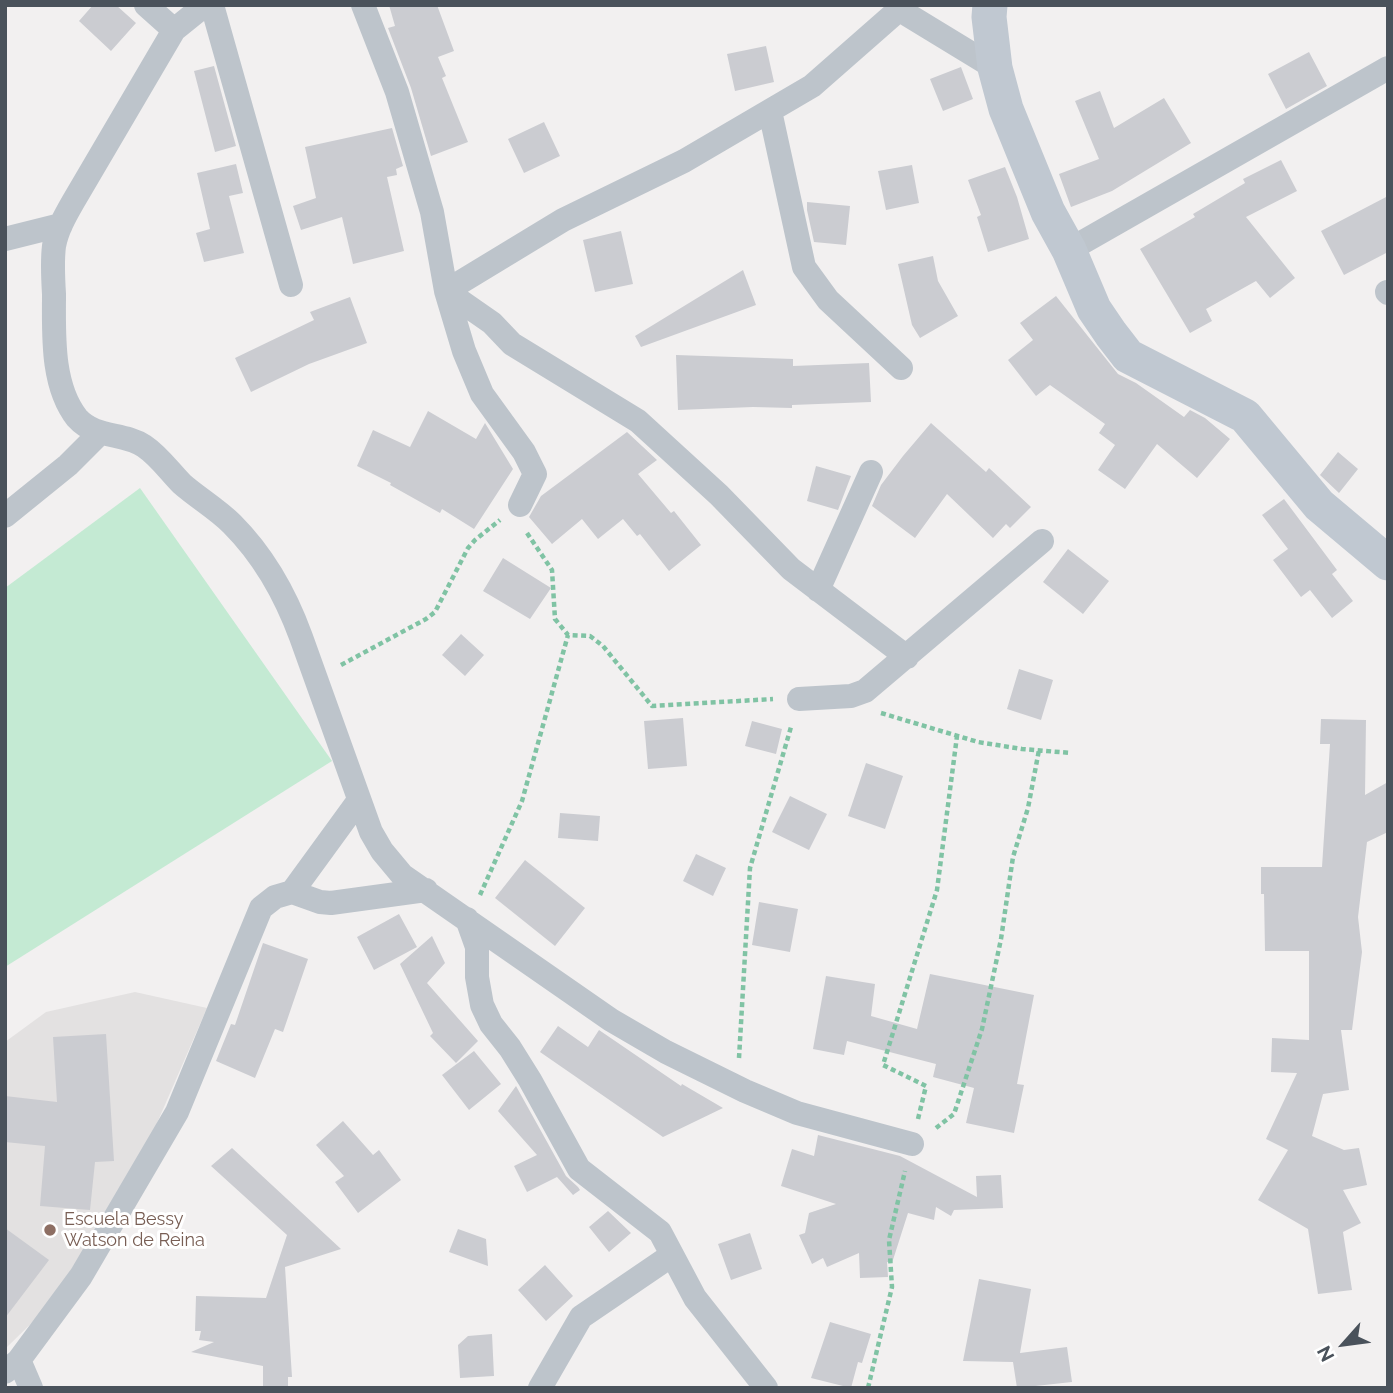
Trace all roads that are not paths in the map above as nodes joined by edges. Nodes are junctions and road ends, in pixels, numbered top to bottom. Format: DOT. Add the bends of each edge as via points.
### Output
graph roads {
  1 [pos="146,5"];
  2 [pos="205,5"];
  3 [pos="212,5"];
  4 [pos="363,5"];
  5 [pos="990,5"];
  6 [pos="901,6"];
  7 [pos="174,30"];
  8 [pos="995,68"];
  9 [pos="1388,68"];
  10 [pos="770,111"];
  11 [pos="61,225"];
  12 [pos="5,239"];
  13 [pos="1069,250"];
  14 [pos="290,285"];
  15 [pos="446,291"];
  16 [pos="901,368"];
  17 [pos="99,434"];
  18 [pos="872,472"];
  19 [pos="520,505"];
  20 [pos="5,516"];
  21 [pos="1042,541"];
  22 [pos="1388,563"];
  23 [pos="818,590"];
  24 [pos="907,657"];
  25 [pos="799,699"];
  26 [pos="359,800"];
  27 [pos="426,890"];
  28 [pos="292,892"];
  29 [pos="467,919"];
  30 [pos="912,1144"];
  31 [pos="672,1255"];
  32 [pos="12,1366"];
  33 [pos="31,1388"];
  34 [pos="540,1388"];
  35 [pos="766,1388"];
  1 -- 7 [label="street"];
  2 -- 7 [label="street"];
  3 -- 14 [label="street"];
  4 -- 15 [label="street" via="397,92 432,212"];
  5 -- 8 [label="street"];
  6 -- 8 [label="street" via="908,15"];
  6 -- 10 [label="street" via="813,86"];
  7 -- 11 [label="street"];
  8 -- 13 [label="street" via="1011,122"];
  9 -- 13 [label="street"];
  10 -- 15 [label="street" via="684,161 562,220"];
  10 -- 16 [label="street" via="804,267 828,300"];
  11 -- 12 [label="street"];
  11 -- 17 [label="street" via="53,257 54,338 60,378 76,416"];
  13 -- 22 [label="street" via="1094,309 1128,356 1245,416 1319,505"];
  15 -- 19 [label="street" via="482,394 535,474"];
  15 -- 23 [label="street" via="492,323 512,344 638,421"];
  17 -- 20 [label="street" via="68,466"];
  17 -- 26 [label="street" via="143,445 234,525 291,610"];
  18 -- 23 [label="street"];
  21 -- 24 [label="street"];
  23 -- 24 [label="street"];
  24 -- 25 [label="street" via="865,691"];
  26 -- 27 [label="street" via="382,851 402,875"];
  26 -- 28 [label="street"];
  27 -- 28 [label="street" via="331,903"];
  27 -- 29 [label="street"];
  28 -- 32 [label="street" via="261,908 177,1111 81,1276"];
  29 -- 30 [label="street" via="611,1020 731,1085 797,1113"];
  29 -- 31 [label="street" via="477,947 482,1004 579,1170 660,1232"];
  31 -- 34 [label="street" via="580,1317"];
  31 -- 35 [label="street" via="695,1298"];
  32 -- 33 [label="street"];
}
